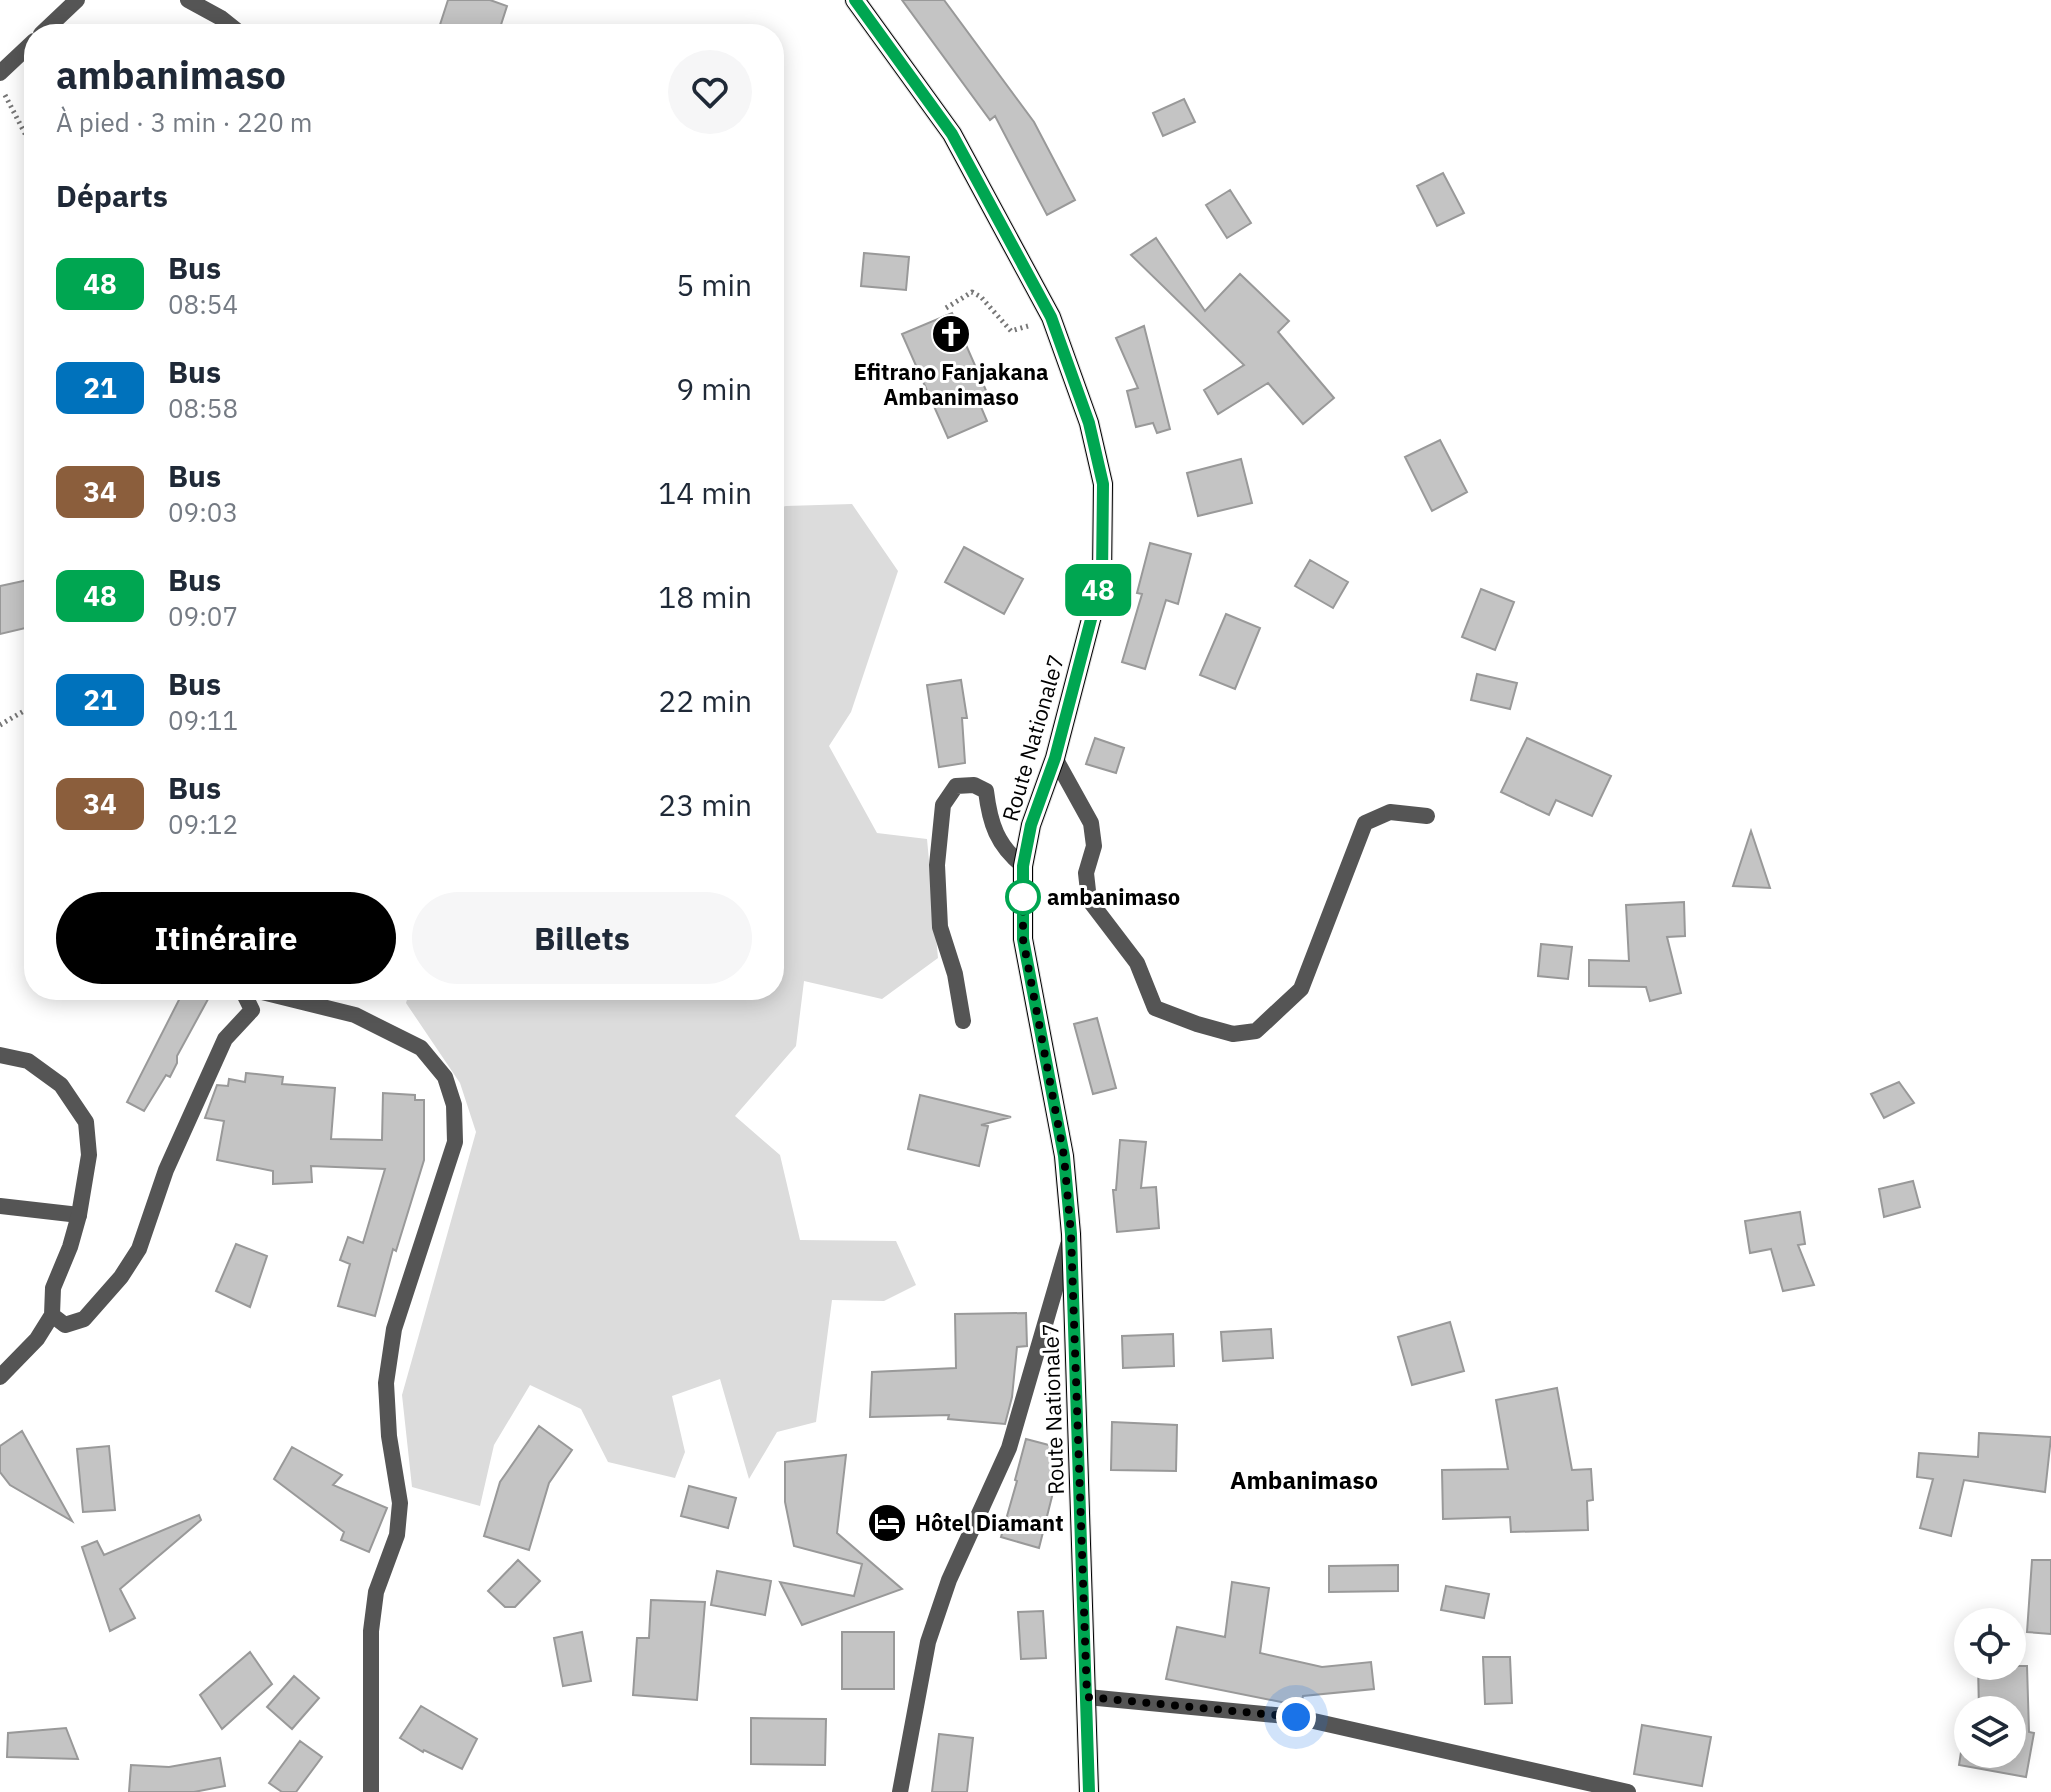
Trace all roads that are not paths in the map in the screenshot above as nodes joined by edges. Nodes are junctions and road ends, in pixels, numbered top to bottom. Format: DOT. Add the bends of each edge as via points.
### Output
graph roads {
  1 [pos="77,0"];
  2 [pos="188,0"];
  3 [pos="855,0"];
  4 [pos="52,24"];
  5 [pos="228,24"];
  6 [pos="24,50"];
  7 [pos="0,73"];
  8 [pos="1055,758"];
  9 [pos="1427,816"];
  10 [pos="1023,866"];
  11 [pos="247,1000"];
  12 [pos="294,1000"];
  13 [pos="963,1021"];
  14 [pos="0,1055"];
  15 [pos="0,1206"];
  16 [pos="79,1215"];
  17 [pos="1071,1234"];
  18 [pos="52,1315"];
  19 [pos="0,1377"];
  20 [pos="1087,1697"];
  21 [pos="371,1792"];
  22 [pos="900,1792"];
  23 [pos="1089,1792"];
  24 [pos="1628,1792"];
  1 -- 4 [label="street"];
  2 -- 5 [label="street"];
  3 -- 8 [label="main road, Route Nationale7" via="967,161 1051,317 1089,423 1103,484 1102,577"];
  6 -- 7 [label="street"];
  8 -- 9 [label="street" via="1091,823 1089,900 1137,963 1155,1008 1233,1034 1256,1031 1301,989 1365,823 1390,812"];
  8 -- 10 [label="main road, Route Nationale7"];
  10 -- 13 [label="street" via="1004,850 989,815 986,791 956,786 943,805 937,865 940,927"];
  10 -- 17 [label="main road, Route Nationale7" via="1023,939 1064,1156"];
  11 -- 18 [label="street" via="252,1010 225,1039 166,1170 139,1249 84,1319 65,1325"];
  12 -- 21 [label="street" via="355,1015 421,1048 445,1077 454,1105 455,1142 394,1329 386,1383 400,1503 397,1535 376,1592 371,1631"];
  14 -- 16 [label="street" via="28,1061 61,1085 86,1122 89,1155"];
  15 -- 16 [label="street"];
  16 -- 18 [label="street" via="53,1288"];
  17 -- 20 [label="main road, Route Nationale7"];
  17 -- 22 [label="street" via="1009,1448 949,1580 928,1642"];
  18 -- 19 [label="street"];
  20 -- 23 [label="main road, Route Nationale7"];
  20 -- 24 [label="street" via="1296,1717"];
}
